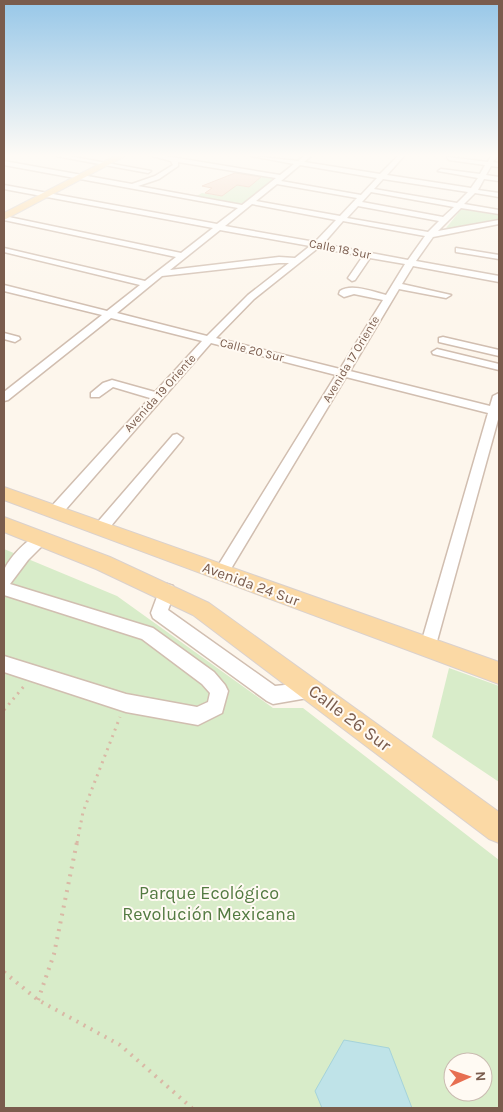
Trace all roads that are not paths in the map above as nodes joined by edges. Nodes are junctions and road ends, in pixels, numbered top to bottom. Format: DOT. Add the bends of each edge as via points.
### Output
graph roads {
  1 [pos="21,208"];
  2 [pos="122,208"];
  3 [pos="243,208"];
  4 [pos="267,208"];
  5 [pos="352,208"];
  6 [pos="393,208"];
  7 [pos="457,208"];
  8 [pos="476,208"];
  9 [pos="499,212"];
  10 [pos="4,217"];
  11 [pos="342,219"];
  12 [pos="445,220"];
  13 [pos="499,222"];
  14 [pos="219,226"];
  15 [pos="430,235"];
  16 [pos="316,245"];
  17 [pos="4,250"];
  18 [pos="459,250"];
  19 [pos="368,255"];
  20 [pos="182,256"];
  21 [pos="499,258"];
  22 [pos="299,261"];
  23 [pos="410,263"];
  24 [pos="160,274"];
  25 [pos="352,278"];
  26 [pos="499,279"];
  27 [pos="146,284"];
  28 [pos="396,286"];
  29 [pos="4,288"];
  30 [pos="344,294"];
  31 [pos="446,294"];
  32 [pos="388,298"];
  33 [pos="108,314"];
  34 [pos="4,336"];
  35 [pos="209,339"];
  36 [pos="15,340"];
  37 [pos="443,340"];
  38 [pos="437,352"];
  39 [pos="499,353"];
  40 [pos="499,367"];
  41 [pos="342,373"];
  42 [pos="95,396"];
  43 [pos="157,396"];
  44 [pos="499,396"];
  45 [pos="4,398"];
  46 [pos="497,412"];
  47 [pos="177,438"];
  48 [pos="4,493"];
  49 [pos="55,512"];
  50 [pos="4,524"];
  51 [pos="101,528"];
  52 [pos="42,539"];
  53 [pos="221,573"];
  54 [pos="4,580"];
  55 [pos="4,589"];
  56 [pos="167,591"];
  57 [pos="428,648"];
  58 [pos="4,664"];
  59 [pos="499,673"];
  60 [pos="313,690"];
  61 [pos="499,828"];
  1 -- 10 [label="main road"];
  2 -- 14 [label="street, Calle 18 Sur"];
  3 -- 14 [label="street"];
  4 -- 11 [label="street"];
  5 -- 11 [label="street, Avenida 19 Oriente"];
  6 -- 12 [label="street"];
  7 -- 12 [label="street, Avenida 17 Oriente"];
  8 -- 9 [label="street"];
  10 -- 20 [label="street"];
  11 -- 15 [label="street"];
  11 -- 16 [label="street, Avenida 19 Oriente"];
  12 -- 15 [label="street, Avenida 17 Oriente"];
  13 -- 15 [label="street"];
  14 -- 16 [label="street, Calle 18 Sur"];
  14 -- 20 [label="street"];
  15 -- 23 [label="street, Avenida 17 Oriente"];
  16 -- 19 [label="street, Calle 18 Sur"];
  16 -- 22 [label="street, Avenida 19 Oriente"];
  17 -- 27 [label="street"];
  18 -- 21 [label="street"];
  19 -- 23 [label="street, Calle 18 Sur"];
  19 -- 25 [label="street"];
  20 -- 24 [label="street"];
  22 -- 24 [label="street, Calle 18 Sur" via="279,260"];
  22 -- 35 [label="street, Avenida 19 Oriente" via="251,298"];
  23 -- 26 [label="street, Calle 18 Sur"];
  23 -- 28 [label="street, Avenida 17 Oriente"];
  24 -- 27 [label="street"];
  27 -- 33 [label="street"];
  28 -- 31 [label="street"];
  28 -- 32 [label="street, Avenida 17 Oriente"];
  29 -- 33 [label="street, Calle 20 Sur"];
  30 -- 32 [label="street" via="345,291 354,291"];
  32 -- 41 [label="street, Avenida 17 Oriente"];
  33 -- 35 [label="street, Calle 20 Sur"];
  33 -- 45 [label="street"];
  34 -- 36 [label="street"];
  35 -- 41 [label="street, Calle 20 Sur"];
  35 -- 43 [label="street, Avenida 19 Oriente"];
  37 -- 39 [label="street"];
  38 -- 40 [label="street"];
  41 -- 46 [label="street, Calle 20 Sur"];
  41 -- 53 [label="street, Avenida 17 Oriente"];
  42 -- 43 [label="street" via="112,383"];
  43 -- 49 [label="street, Avenida 19 Oriente"];
  44 -- 46 [label="street"];
  46 -- 57 [label="street"];
  47 -- 51 [label="street"];
  48 -- 49 [label="main road, Avenida 24 Sur"];
  49 -- 51 [label="main road, Avenida 24 Sur"];
  50 -- 52 [label="main road"];
  51 -- 53 [label="main road, Avenida 24 Sur"];
  52 -- 54 [label="street"];
  52 -- 56 [label="main road"];
  53 -- 57 [label="main road, Avenida 24 Sur"];
  55 -- 58 [label="street" via="148,633 208,678 219,691 216,706 198,716 126,703"];
  56 -- 60 [label="main road, Calle 26 Sur" via="201,609"];
  56 -- 60 [label="street" via="158,613 272,695"];
  57 -- 59 [label="main road, Avenida 24 Sur"];
  60 -- 61 [label="main road, Calle 26 Sur"];
}
